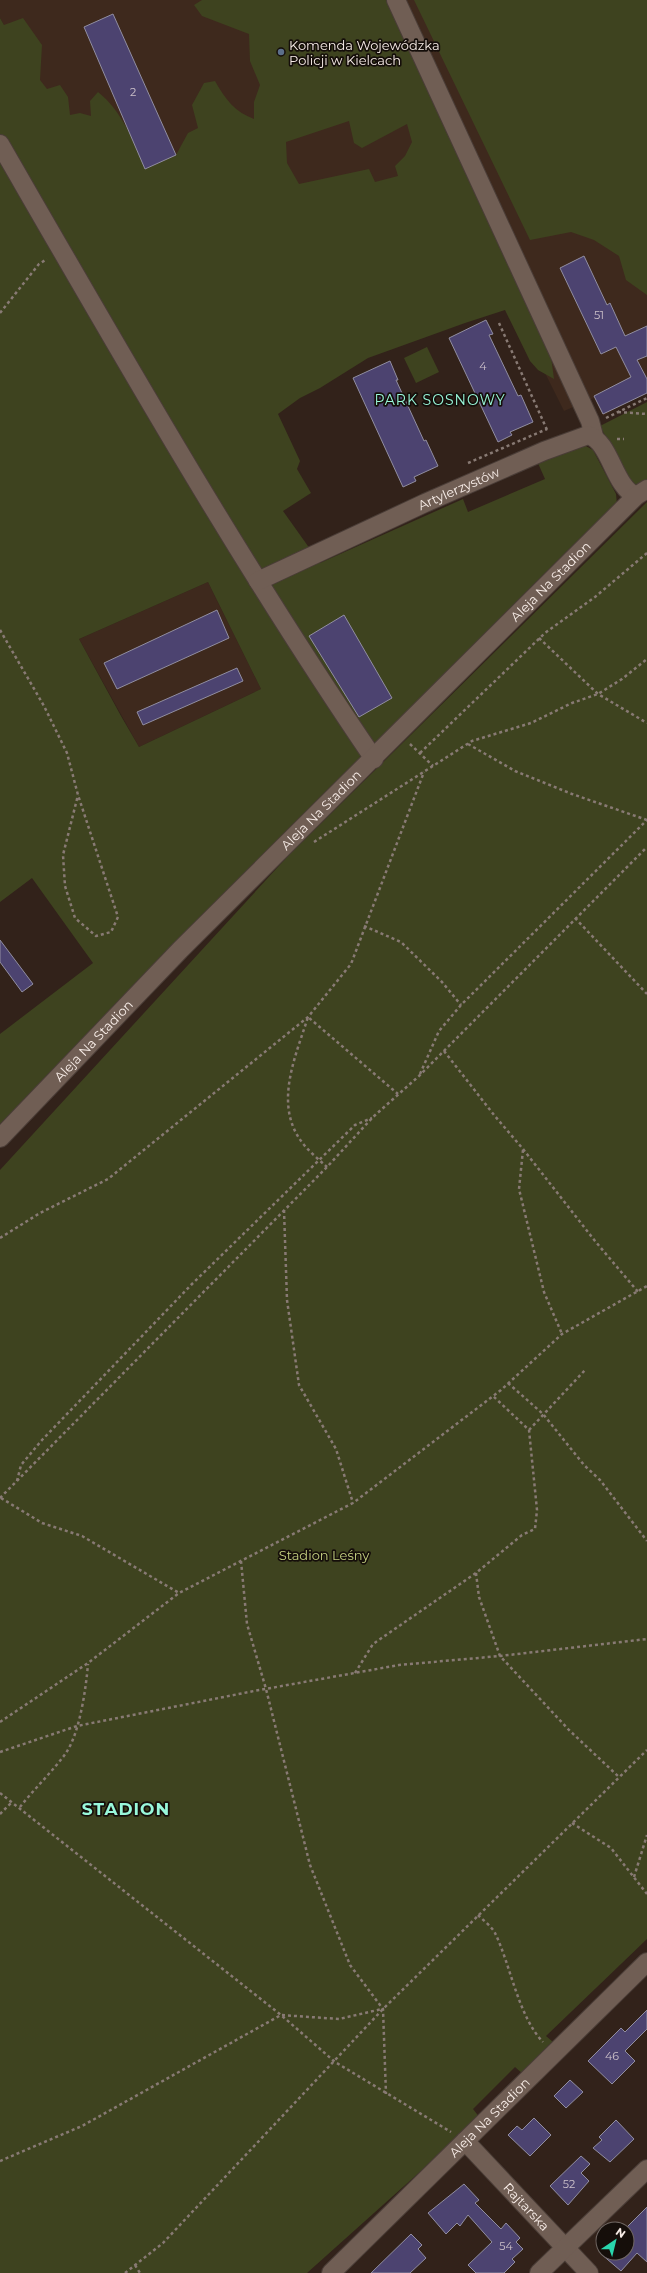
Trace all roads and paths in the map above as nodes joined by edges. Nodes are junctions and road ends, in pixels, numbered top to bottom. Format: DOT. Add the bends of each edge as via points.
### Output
graph roads {
  1 [pos="396,0"];
  2 [pos="0,144"];
  3 [pos="62,251"];
  4 [pos="0,313"];
  5 [pos="499,323"];
  6 [pos="647,398"];
  7 [pos="617,412"];
  8 [pos="647,414"];
  9 [pos="547,429"];
  10 [pos="591,432"];
  11 [pos="554,446"];
  12 [pos="468,464"];
  13 [pos="641,493"];
  14 [pos="647,553"];
  15 [pos="258,581"];
  16 [pos="0,630"];
  17 [pos="540,638"];
  18 [pos="647,659"];
  19 [pos="598,694"];
  20 [pos="647,723"];
  21 [pos="399,733"];
  22 [pos="468,744"];
  23 [pos="420,754"];
  24 [pos="374,759"];
  25 [pos="432,766"];
  26 [pos="424,771"];
  27 [pos="78,795"];
  28 [pos="647,820"];
  29 [pos="308,846"];
  30 [pos="647,847"];
  31 [pos="575,918"];
  32 [pos="364,926"];
  33 [pos="647,994"];
  34 [pos="462,1005"];
  35 [pos="308,1017"];
  36 [pos="444,1051"];
  37 [pos="419,1076"];
  38 [pos="398,1094"];
  39 [pos="373,1117"];
  40 [pos="0,1138"];
  41 [pos="523,1149"];
  42 [pos="320,1160"];
  43 [pos="327,1167"];
  44 [pos="284,1209"];
  45 [pos="1,1236"];
  46 [pos="647,1286"];
  47 [pos="639,1293"];
  48 [pos="562,1334"];
  49 [pos="586,1369"];
  50 [pos="508,1383"];
  51 [pos="493,1396"];
  52 [pos="543,1414"];
  53 [pos="529,1430"];
  54 [pos="17,1481"];
  55 [pos="0,1498"];
  56 [pos="353,1503"];
  57 [pos="647,1541"];
  58 [pos="241,1561"];
  59 [pos="476,1573"];
  60 [pos="179,1594"];
  61 [pos="647,1639"];
  62 [pos="500,1656"];
  63 [pos="88,1664"];
  64 [pos="355,1673"];
  65 [pos="266,1689"];
  66 [pos="0,1722"];
  67 [pos="77,1726"];
  68 [pos="647,1750"];
  69 [pos="0,1752"];
  70 [pos="619,1777"];
  71 [pos="0,1793"];
  72 [pos="12,1802"];
  73 [pos="20,1807"];
  74 [pos="0,1814"];
  75 [pos="572,1822"];
  76 [pos="647,1835"];
  77 [pos="634,1878"];
  78 [pos="647,1894"];
  79 [pos="478,1915"];
  80 [pos="647,1962"];
  81 [pos="383,2009"];
  82 [pos="281,2015"];
  83 [pos="554,2054"];
  84 [pos="335,2062"];
  85 [pos="386,2094"];
  86 [pos="465,2141"];
  87 [pos="0,2161"];
  88 [pos="647,2169"];
  89 [pos="564,2248"];
  90 [pos="134,2265"];
  91 [pos="124,2273"];
  92 [pos="140,2273"];
  93 [pos="331,2273"];
  94 [pos="539,2273"];
  95 [pos="589,2273"];
  1 -- 10 [label="street"];
  2 -- 3 [label="street"];
  3 -- 4 [label="path" via="39,264"];
  3 -- 15 [label="street"];
  5 -- 9 [label="path"];
  6 -- 7 [label="path"];
  7 -- 8 [label="path"];
  7 -- 10 [label="path"];
  9 -- 11 [label="path"];
  9 -- 12 [label="path"];
  10 -- 11 [label="street, Artylerzystów"];
  10 -- 13 [label="street" via="625,486"];
  11 -- 15 [label="street, Artylerzystów"];
  13 -- 21 [label="street, Aleja Na Stadion"];
  14 -- 17 [label="path" via="595,597"];
  15 -- 24 [label="street" via="314,671"];
  16 -- 27 [label="path" via="44,706 67,753"];
  17 -- 19 [label="path"];
  17 -- 23 [label="path"];
  18 -- 19 [label="path"];
  19 -- 20 [label="path"];
  19 -- 22 [label="path" via="572,703 531,723"];
  21 -- 23 [label="path"];
  21 -- 24 [label="street, Aleja Na Stadion"];
  22 -- 25 [label="path"];
  22 -- 28 [label="path" via="515,771"];
  23 -- 25 [label="path"];
  24 -- 40 [label="street, Aleja Na Stadion" via="180,950"];
  25 -- 26 [label="path"];
  26 -- 29 [label="path"];
  26 -- 32 [label="path"];
  27 -- 27 [label="path" via="118,917 111,932 96,936 75,918 65,886 63,855"];
  28 -- 34 [label="path"];
  30 -- 31 [label="path"];
  31 -- 33 [label="path"];
  31 -- 36 [label="path"];
  32 -- 34 [label="path" via="401,942"];
  32 -- 35 [label="path" via="351,964"];
  34 -- 37 [label="path" via="439,1031"];
  35 -- 38 [label="path"];
  35 -- 42 [label="path" via="289,1074 290,1117 300,1138"];
  35 -- 45 [label="path" via="108,1179"];
  36 -- 37 [label="path"];
  36 -- 41 [label="path"];
  37 -- 38 [label="path"];
  38 -- 39 [label="path"];
  39 -- 42 [label="path" via="355,1125"];
  39 -- 43 [label="path"];
  41 -- 47 [label="path"];
  41 -- 48 [label="path" via="519,1189 544,1292"];
  42 -- 43 [label="path"];
  42 -- 54 [label="path" via="191,1285 42,1440 21,1465"];
  43 -- 44 [label="path"];
  44 -- 54 [label="path"];
  44 -- 56 [label="path" via="287,1300 300,1385 336,1450"];
  46 -- 47 [label="path"];
  47 -- 48 [label="path"];
  48 -- 50 [label="path"];
  49 -- 52 [label="path"];
  50 -- 51 [label="path"];
  50 -- 52 [label="path"];
  51 -- 53 [label="path"];
  51 -- 56 [label="path"];
  52 -- 53 [label="path"];
  52 -- 57 [label="path" via="584,1465 600,1480"];
  53 -- 59 [label="path" via="537,1510 535,1529 522,1535"];
  54 -- 55 [label="path"];
  55 -- 60 [label="path" via="42,1523 82,1536"];
  56 -- 58 [label="path"];
  58 -- 60 [label="path"];
  58 -- 65 [label="path" via="247,1624"];
  59 -- 62 [label="path" via="479,1597"];
  59 -- 64 [label="path" via="373,1644"];
  60 -- 63 [label="path"];
  61 -- 62 [label="path"];
  62 -- 64 [label="path"];
  62 -- 70 [label="path" via="568,1730"];
  63 -- 66 [label="path"];
  63 -- 67 [label="path" via="86,1689"];
  64 -- 65 [label="path"];
  65 -- 67 [label="path"];
  65 -- 81 [label="path" via="310,1865 350,1965"];
  67 -- 69 [label="path"];
  67 -- 73 [label="path" via="66,1752"];
  68 -- 70 [label="path"];
  70 -- 75 [label="path"];
  71 -- 72 [label="path"];
  72 -- 73 [label="path"];
  72 -- 74 [label="path"];
  73 -- 82 [label="path"];
  75 -- 77 [label="path" via="612,1848"];
  75 -- 79 [label="path"];
  76 -- 77 [label="path"];
  77 -- 78 [label="path"];
  79 -- 81 [label="path"];
  79 -- 83 [label="path" via="495,1932 536,2035"];
  80 -- 83 [label="street, Aleja Na Stadion"];
  81 -- 82 [label="path" via="339,2020"];
  81 -- 84 [label="path"];
  81 -- 85 [label="path"];
  82 -- 84 [label="path"];
  82 -- 87 [label="path" via="82,2126"];
  83 -- 86 [label="street, Aleja Na Stadion"];
  84 -- 85 [label="path"];
  84 -- 90 [label="path" via="163,2243"];
  85 -- 86 [label="path"];
  86 -- 89 [label="street, Rajtarska"];
  86 -- 93 [label="street, Aleja Na Stadion"];
  88 -- 89 [label="street"];
  89 -- 94 [label="street"];
  89 -- 95 [label="street, Rajtarska"];
  90 -- 91 [label="path"];
  90 -- 92 [label="path"];
}
